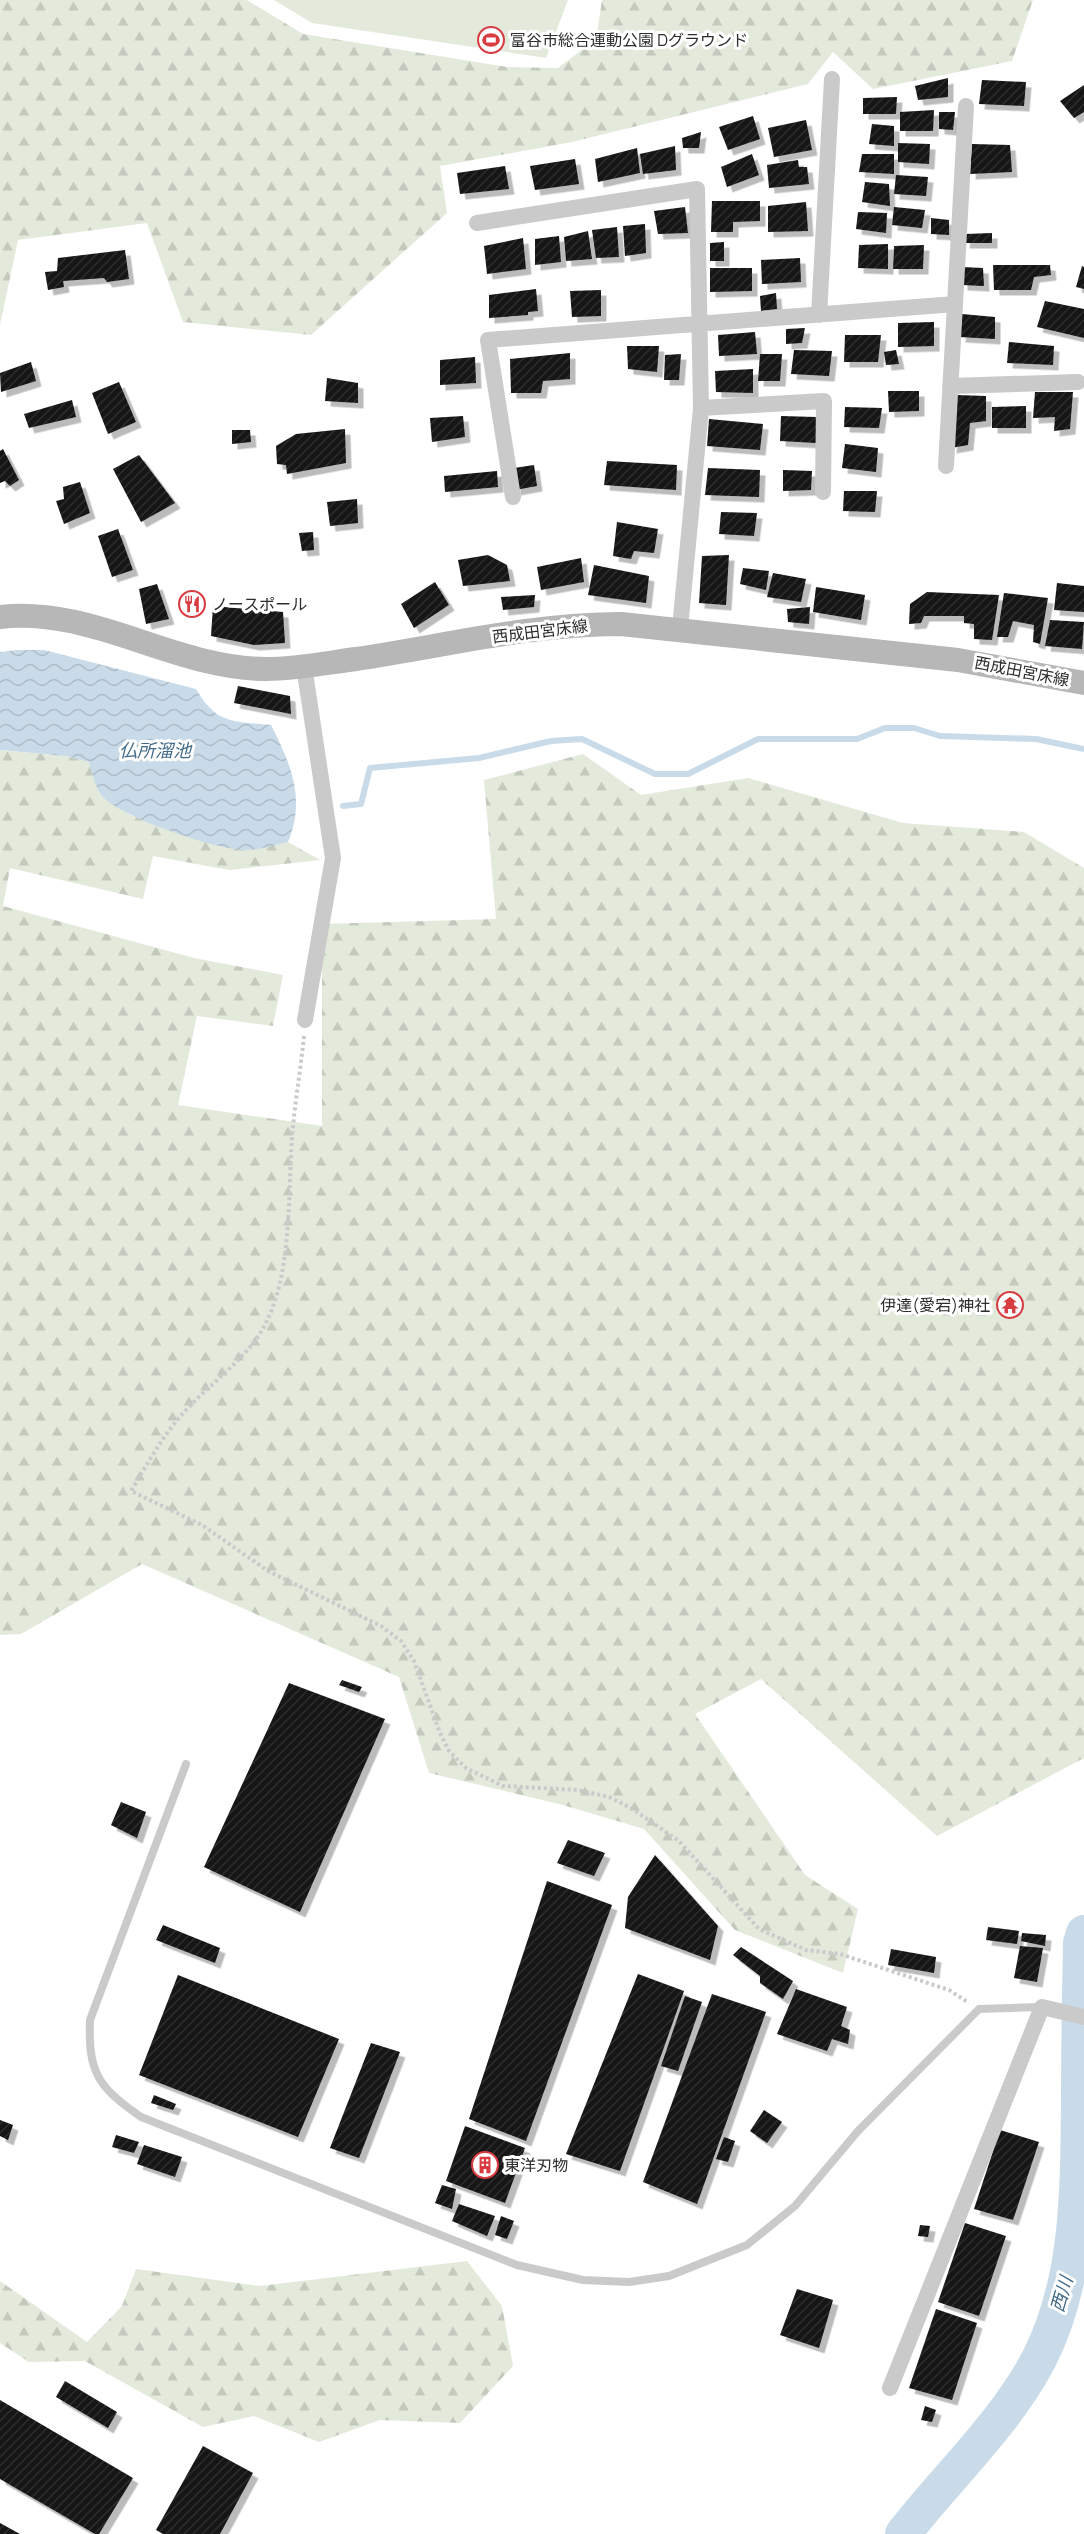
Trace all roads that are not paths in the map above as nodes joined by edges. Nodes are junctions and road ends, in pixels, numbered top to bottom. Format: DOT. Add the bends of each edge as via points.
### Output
graph roads {
  1 [pos="832,79"];
  2 [pos="966,106"];
  3 [pos="477,223"];
  4 [pos="955,304"];
  5 [pos="819,315"];
  6 [pos="699,324"];
  7 [pos="1078,382"];
  8 [pos="950,386"];
  9 [pos="701,408"];
  10 [pos="945,466"];
  11 [pos="823,492"];
  12 [pos="513,497"];
  13 [pos="0,617"];
  14 [pos="680,628"];
  15 [pos="304,666"];
  16 [pos="1084,683"];
  17 [pos="305,1020"];
  18 [pos="186,1764"];
  19 [pos="1042,2007"];
  20 [pos="1084,2017"];
  21 [pos="890,2388"];
  1 -- 5 [label="street"];
  2 -- 4 [label="street"];
  3 -- 6 [label="street" via="697,189"];
  4 -- 5 [label="street"];
  4 -- 8 [label="street"];
  5 -- 6 [label="street"];
  6 -- 9 [label="street"];
  6 -- 12 [label="street" via="488,340"];
  7 -- 8 [label="street"];
  8 -- 10 [label="street"];
  9 -- 11 [label="street" via="824,401"];
  9 -- 14 [label="street"];
  13 -- 15 [label="main road, 西成田宮床線" via="49,618 229,664 264,669"];
  14 -- 15 [label="main road, 西成田宮床線" via="575,624"];
  14 -- 16 [label="main road, 西成田宮床線" via="958,660"];
  15 -- 17 [label="street" via="333,858"];
  18 -- 19 [label="lane" via="90,2020 94,2071 112,2097 141,2117 517,2265 583,2280 629,2282 669,2276 747,2245 795,2206 858,2132 979,2009"];
  19 -- 20 [label="street"];
  19 -- 21 [label="street"];
}
